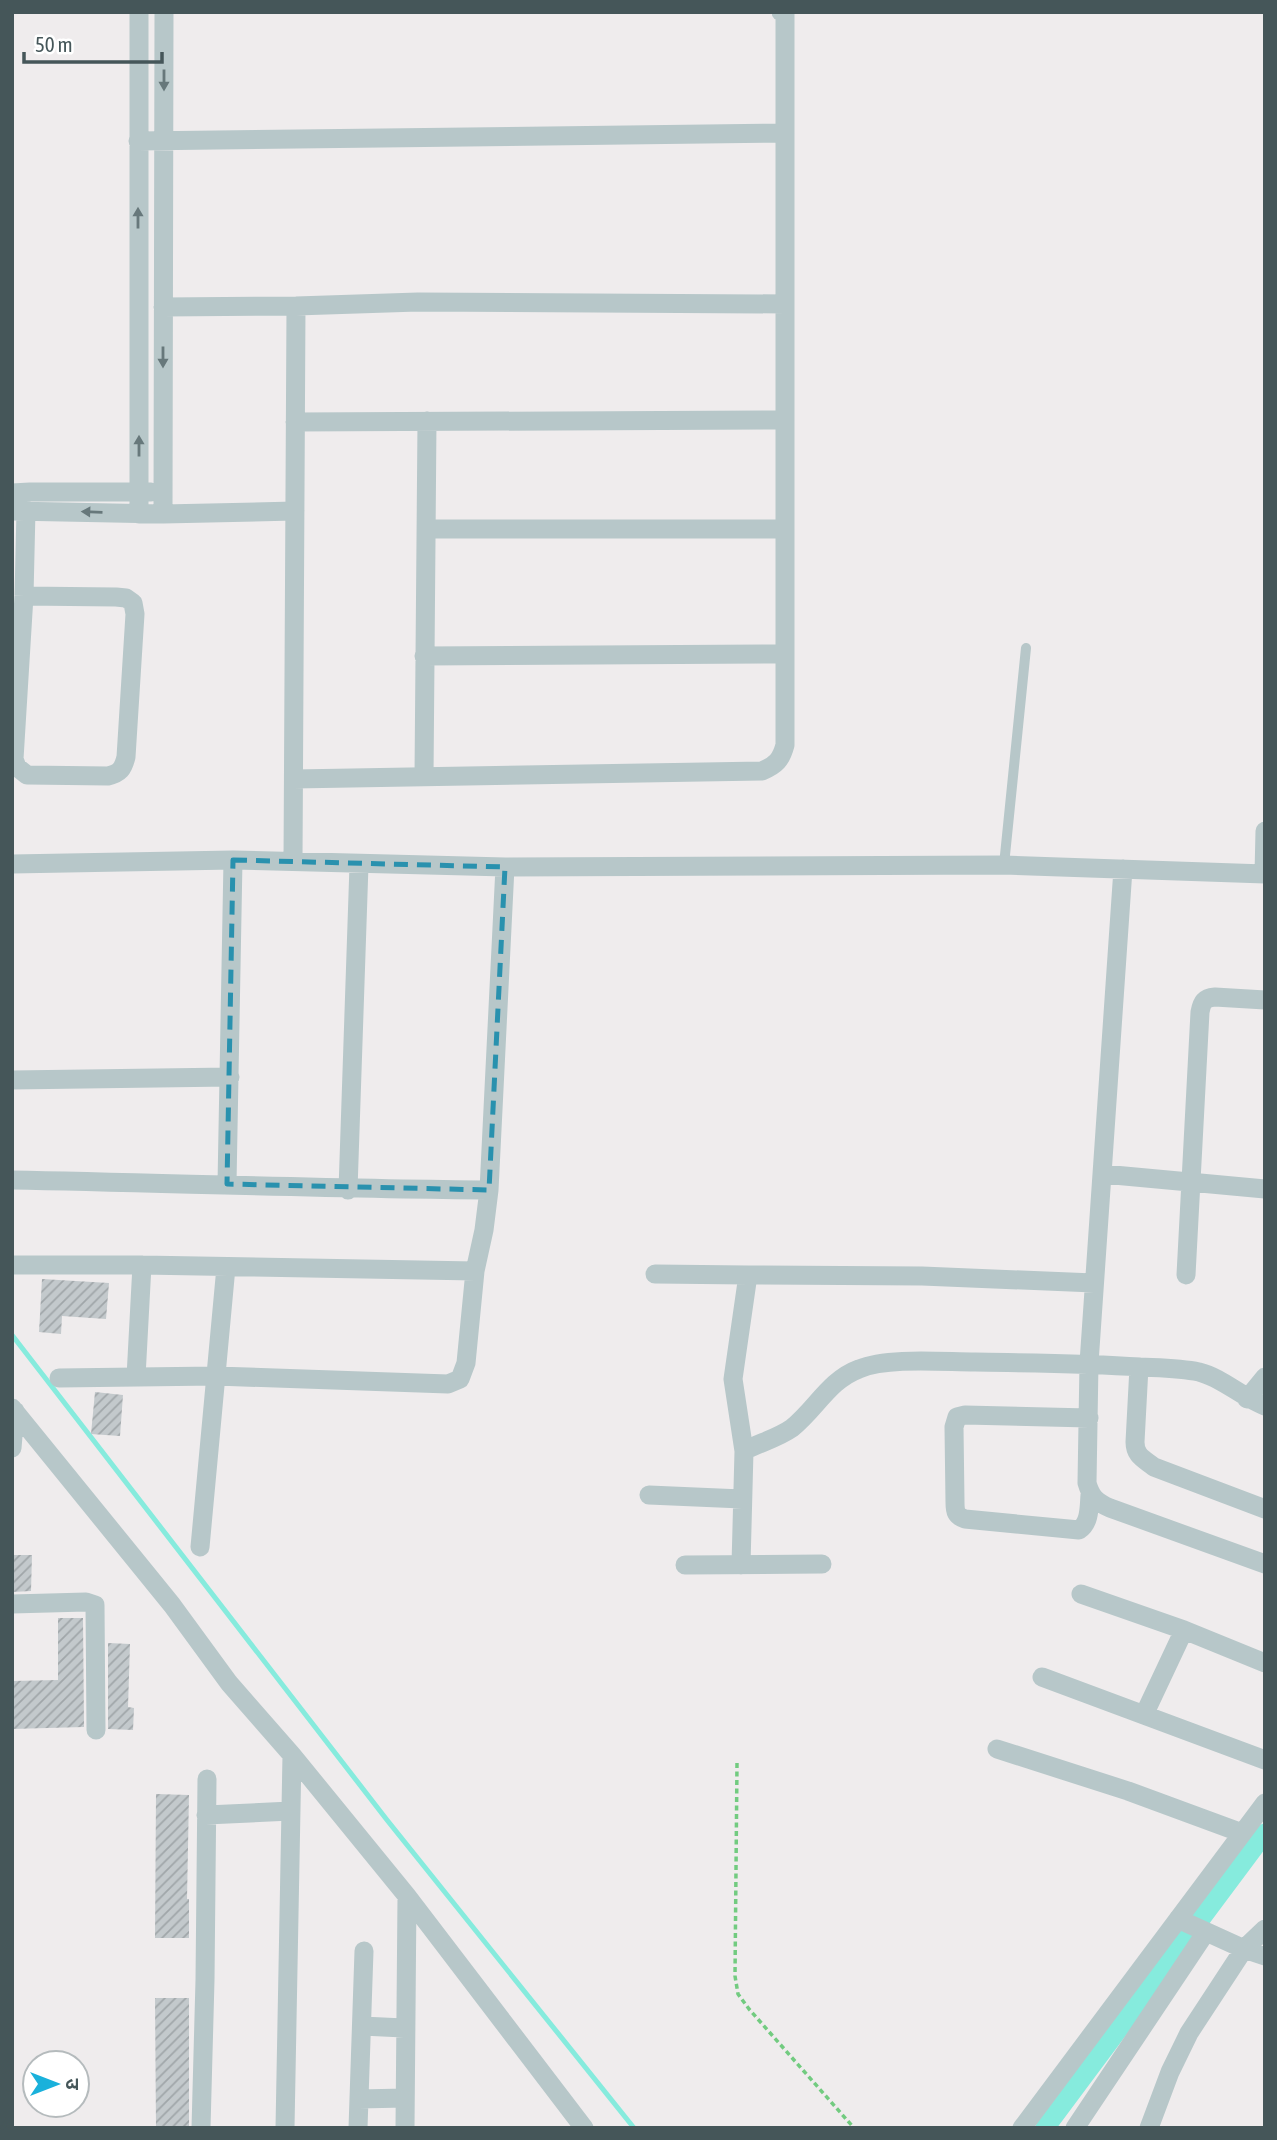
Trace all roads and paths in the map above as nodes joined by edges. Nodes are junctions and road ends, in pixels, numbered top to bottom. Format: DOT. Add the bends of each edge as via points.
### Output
graph roads {
  1 [pos="139,12"];
  2 [pos="164,12"];
  3 [pos="781,12"];
  4 [pos="785,133"];
  5 [pos="138,141"];
  6 [pos="163,141"];
  7 [pos="785,304"];
  8 [pos="296,306"];
  9 [pos="163,307"];
  10 [pos="785,420"];
  11 [pos="427,421"];
  12 [pos="295,422"];
  13 [pos="139,492"];
  14 [pos="163,492"];
  15 [pos="12,493"];
  16 [pos="19,511"];
  17 [pos="295,511"];
  18 [pos="139,514"];
  19 [pos="163,514"];
  20 [pos="426,529"];
  21 [pos="785,530"];
  22 [pos="24,596"];
  23 [pos="1026,648"];
  24 [pos="785,654"];
  25 [pos="424,656"];
  26 [pos="424,777"];
  27 [pos="294,779"];
  28 [pos="1265,831"];
  29 [pos="233,860"];
  30 [pos="293,862"];
  31 [pos="12,864"];
  32 [pos="359,865"];
  33 [pos="1004,865"];
  34 [pos="505,867"];
  35 [pos="1124,869"];
  36 [pos="1264,874"];
  37 [pos="1265,1000"];
  38 [pos="230,1077"];
  39 [pos="12,1080"];
  40 [pos="1103,1174"];
  41 [pos="12,1180"];
  42 [pos="1190,1183"];
  43 [pos="227,1184"];
  44 [pos="348,1189"];
  45 [pos="1265,1189"];
  46 [pos="489,1190"];
  47 [pos="12,1265"];
  48 [pos="142,1265"];
  49 [pos="226,1267"];
  50 [pos="475,1270"];
  51 [pos="655,1274"];
  52 [pos="748,1275"];
  53 [pos="1186,1275"];
  54 [pos="1094,1283"];
  55 [pos="1089,1363"];
  56 [pos="1139,1367"];
  57 [pos="216,1376"];
  58 [pos="136,1377"];
  59 [pos="1265,1377"];
  60 [pos="59,1378"];
  61 [pos="1256,1402"];
  62 [pos="13,1410"];
  63 [pos="1088,1418"];
  64 [pos="12,1448"];
  65 [pos="744,1451"];
  66 [pos="649,1495"];
  67 [pos="1090,1495"];
  68 [pos="743,1499"];
  69 [pos="1265,1509"];
  70 [pos="200,1546"];
  71 [pos="822,1564"];
  72 [pos="1265,1564"];
  73 [pos="741,1565"];
  74 [pos="685,1566"];
  75 [pos="1082,1594"];
  76 [pos="12,1604"];
  77 [pos="1184,1630"];
  78 [pos="1265,1662"];
  79 [pos="1042,1677"];
  80 [pos="1144,1715"];
  81 [pos="96,1730"];
  82 [pos="998,1749"];
  83 [pos="292,1755"];
  84 [pos="1265,1759"];
  85 [pos="737,1763"];
  86 [pos="207,1779"];
  87 [pos="1265,1803"];
  88 [pos="291,1811"];
  89 [pos="206,1815"];
  90 [pos="1242,1833"];
  91 [pos="407,1896"];
  92 [pos="1178,1919"];
  93 [pos="1265,1929"];
  94 [pos="1206,1932"];
  95 [pos="1244,1949"];
  96 [pos="364,1951"];
  97 [pos="1265,1956"];
  98 [pos="362,2026"];
  99 [pos="404,2028"];
  100 [pos="405,2098"];
  101 [pos="359,2099"];
  102 [pos="201,2128"];
  103 [pos="285,2128"];
  104 [pos="358,2128"];
  105 [pos="405,2128"];
  106 [pos="584,2128"];
  107 [pos="855,2128"];
  108 [pos="1022,2128"];
  109 [pos="1075,2128"];
  110 [pos="1149,2128"];
  1 -- 5 [label="street"];
  2 -- 6 [label="street, one-way"];
  3 -- 4 [label="street" via="785,12"];
  4 -- 6 [label="street"];
  4 -- 7 [label="street"];
  5 -- 6 [label="street"];
  13 -- 5 [label="street, one-way"];
  6 -- 9 [label="street"];
  7 -- 8 [label="street" via="418,302"];
  7 -- 10 [label="street"];
  8 -- 9 [label="street"];
  8 -- 12 [label="street"];
  9 -- 14 [label="street, one-way"];
  10 -- 11 [label="street"];
  10 -- 21 [label="street"];
  11 -- 12 [label="street"];
  11 -- 20 [label="street"];
  12 -- 17 [label="street"];
  13 -- 14 [label="street"];
  13 -- 15 [label="street"];
  13 -- 18 [label="street"];
  14 -- 19 [label="street"];
  18 -- 16 [label="street, one-way"];
  16 -- 22 [label="street"];
  17 -- 19 [label="street"];
  17 -- 27 [label="street"];
  18 -- 19 [label="street"];
  20 -- 21 [label="street"];
  20 -- 25 [label="street"];
  21 -- 24 [label="street"];
  22 -- 22 [label="street" via="13,760 27,775 118,774 126,757 133,603 116,597"];
  23 -- 33 [label="lane"];
  24 -- 25 [label="street"];
  24 -- 26 [label="street" via="785,745 781,759 762,771"];
  25 -- 26 [label="street"];
  26 -- 27 [label="street"];
  27 -- 30 [label="street"];
  28 -- 36 [label="street"];
  29 -- 30 [label="street"];
  29 -- 31 [label="street"];
  29 -- 38 [label="street"];
  30 -- 32 [label="street"];
  32 -- 34 [label="street"];
  32 -- 44 [label="street"];
  33 -- 34 [label="street"];
  33 -- 35 [label="street"];
  34 -- 46 [label="street"];
  35 -- 36 [label="street"];
  35 -- 40 [label="street"];
  37 -- 42 [label="street" via="1214,997 1203,1002"];
  38 -- 39 [label="street"];
  38 -- 43 [label="street"];
  40 -- 42 [label="street"];
  40 -- 54 [label="street"];
  41 -- 43 [label="street"];
  42 -- 45 [label="street"];
  42 -- 53 [label="street"];
  43 -- 44 [label="street"];
  44 -- 46 [label="street"];
  46 -- 50 [label="street"];
  47 -- 48 [label="street"];
  48 -- 49 [label="street"];
  48 -- 58 [label="street"];
  49 -- 50 [label="street"];
  49 -- 57 [label="street"];
  50 -- 57 [label="street" via="466,1363 455,1383"];
  51 -- 52 [label="street"];
  52 -- 54 [label="street"];
  52 -- 65 [label="street" via="733,1379"];
  54 -- 55 [label="street"];
  55 -- 56 [label="street"];
  55 -- 63 [label="street"];
  55 -- 65 [label="street" via="926,1362 862,1367 836,1381 789,1429"];
  56 -- 61 [label="street" via="1206,1374"];
  56 -- 69 [label="street" via="1135,1442 1139,1456"];
  57 -- 58 [label="street"];
  57 -- 70 [label="street"];
  58 -- 60 [label="street"];
  59 -- 61 [label="street"];
  62 -- 64 [label="street"];
  62 -- 83 [label="street" via="172,1605 229,1683"];
  63 -- 67 [label="street"];
  63 -- 67 [label="street" via="957,1417 955,1502 956,1512 965,1519 1079,1530 1087,1520"];
  65 -- 68 [label="street"];
  66 -- 68 [label="street"];
  67 -- 72 [label="street" via="1110,1508"];
  68 -- 73 [label="street"];
  71 -- 73 [label="street"];
  73 -- 74 [label="street"];
  75 -- 77 [label="street"];
  76 -- 81 [label="street" via="95,1605"];
  77 -- 78 [label="street"];
  77 -- 80 [label="street"];
  79 -- 80 [label="street"];
  80 -- 84 [label="street"];
  82 -- 90 [label="street"];
  83 -- 88 [label="street"];
  83 -- 91 [label="street"];
  85 -- 107 [label="path" via="738,1994"];
  86 -- 89 [label="street"];
  87 -- 90 [label="street"];
  88 -- 89 [label="street"];
  88 -- 103 [label="street"];
  89 -- 102 [label="street"];
  90 -- 92 [label="street"];
  91 -- 99 [label="street"];
  91 -- 106 [label="street"];
  92 -- 94 [label="street"];
  92 -- 108 [label="street"];
  93 -- 95 [label="street"];
  94 -- 95 [label="street"];
  94 -- 109 [label="street"];
  95 -- 97 [label="street"];
  95 -- 110 [label="street" via="1185,2041"];
  96 -- 98 [label="street"];
  98 -- 99 [label="street"];
  98 -- 101 [label="street"];
  99 -- 100 [label="street"];
  100 -- 101 [label="street"];
  100 -- 105 [label="street"];
  101 -- 104 [label="street"];
}
